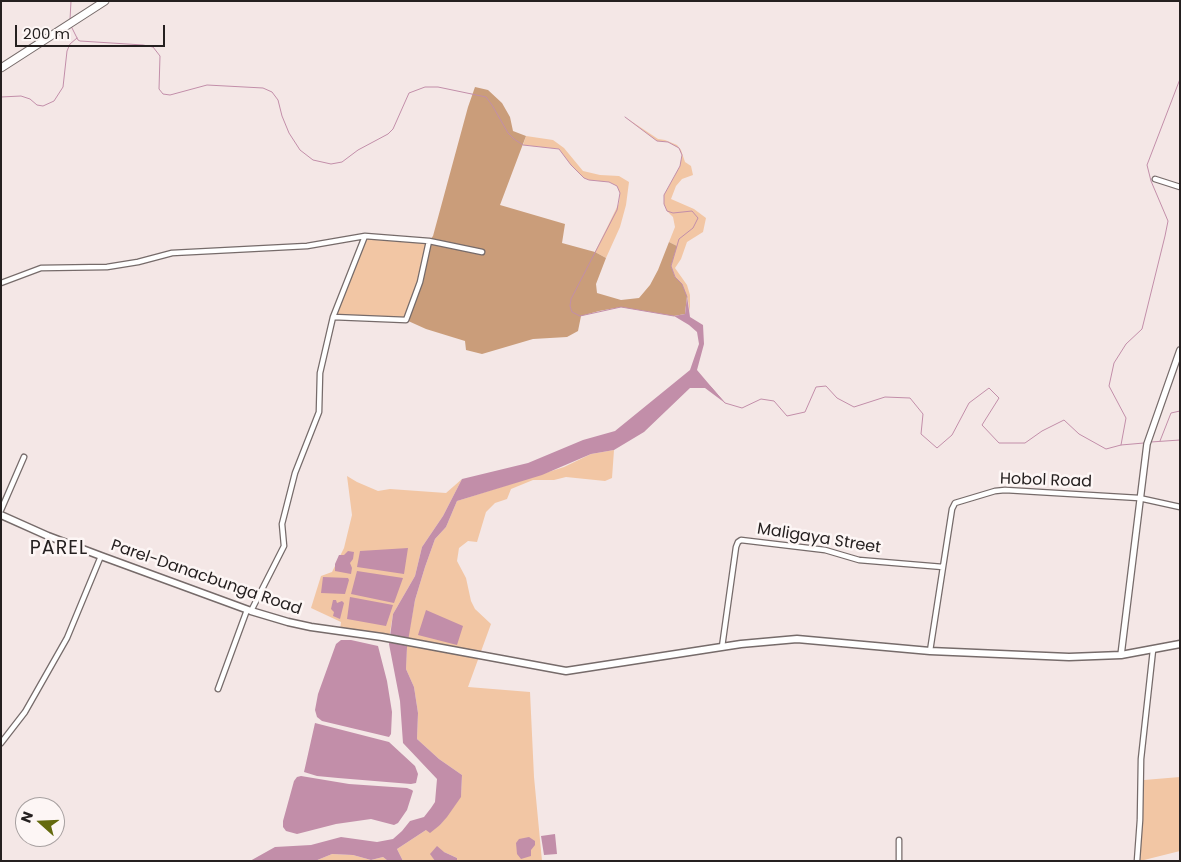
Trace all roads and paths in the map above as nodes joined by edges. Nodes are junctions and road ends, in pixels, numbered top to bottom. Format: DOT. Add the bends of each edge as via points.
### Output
graph roads {
  1 [pos="105,1"];
  2 [pos="1,68"];
  3 [pos="1155,179"];
  4 [pos="1180,187"];
  5 [pos="365,236"];
  6 [pos="429,241"];
  7 [pos="482,252"];
  8 [pos="1,283"];
  9 [pos="333,317"];
  10 [pos="1180,350"];
  11 [pos="24,456"];
  12 [pos="1139,498"];
  13 [pos="1180,507"];
  14 [pos="1,510"];
  15 [pos="1,515"];
  16 [pos="101,556"];
  17 [pos="943,567"];
  18 [pos="249,610"];
  19 [pos="1180,644"];
  20 [pos="722,647"];
  21 [pos="1153,650"];
  22 [pos="930,651"];
  23 [pos="1121,655"];
  24 [pos="218,689"];
  25 [pos="1,743"];
  26 [pos="899,840"];
  27 [pos="899,861"];
  28 [pos="1137,861"];
  1 -- 2 [label="main road"];
  3 -- 4 [label="street"];
  5 -- 6 [label="street"];
  5 -- 8 [label="street" via="307,246 172,253 107,267 42,268"];
  5 -- 9 [label="street"];
  6 -- 7 [label="street"];
  6 -- 9 [label="street" via="420,282 406,320"];
  9 -- 18 [label="street" via="320,373 319,412 295,473 282,524 284,546"];
  10 -- 12 [label="street" via="1147,444"];
  11 -- 14 [label="street"];
  12 -- 13 [label="street"];
  12 -- 17 [label="street, Hobol Road" via="1006,490 957,501 952,509"];
  12 -- 23 [label="street"];
  15 -- 16 [label="main road, Parel-Danacbunga Road"];
  16 -- 18 [label="main road, Parel-Danacbunga Road"];
  16 -- 25 [label="street" via="67,638 25,712"];
  17 -- 20 [label="street, Maligaya Street" via="859,560 825,550 741,540 736,547"];
  17 -- 22 [label="street, Hobol Road"];
  18 -- 20 [label="main road, Parel-Danacbunga Road" via="311,627 566,671"];
  18 -- 24 [label="street"];
  19 -- 21 [label="main road, Parel-Danacbunga Road"];
  20 -- 22 [label="main road, Parel-Danacbunga Road" via="797,639"];
  21 -- 23 [label="main road, Parel-Danacbunga Road"];
  21 -- 28 [label="street" via="1141,759"];
  22 -- 23 [label="main road, Parel-Danacbunga Road" via="1069,657"];
  26 -- 27 [label="street"];
}
